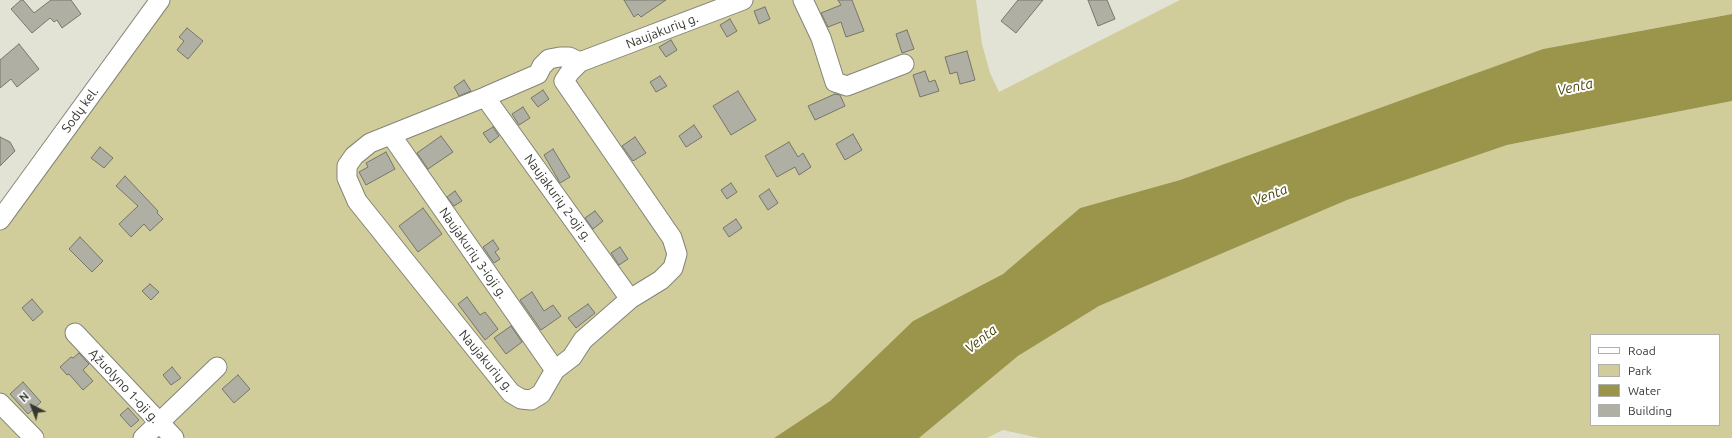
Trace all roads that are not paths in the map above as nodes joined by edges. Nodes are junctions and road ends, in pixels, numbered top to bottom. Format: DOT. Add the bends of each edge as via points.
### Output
graph roads {
  1 [pos="160,0"];
  2 [pos="743,0"];
  3 [pos="803,0"];
  4 [pos="580,62"];
  5 [pos="904,64"];
  6 [pos="538,74"];
  7 [pos="564,81"];
  8 [pos="485,97"];
  9 [pos="391,135"];
  10 [pos="0,220"];
  11 [pos="630,299"];
  12 [pos="75,333"];
  13 [pos="216,367"];
  14 [pos="555,370"];
  15 [pos="0,402"];
  16 [pos="159,423"];
  17 [pos="34,438"];
  18 [pos="143,438"];
  19 [pos="174,438"];
  1 -- 10 [label="street, Sodų kel."];
  2 -- 4 [label="street, Naujakurių g."];
  3 -- 5 [label="street" via="821,38 835,82 847,86"];
  4 -- 6 [label="street, Naujakurių g." via="569,57 549,59"];
  4 -- 7 [label="street, Naujakurių g."];
  6 -- 7 [label="street" via="549,81"];
  6 -- 8 [label="street, Naujakurių g."];
  7 -- 11 [label="street, Naujakurių g." via="672,238 677,254 673,268 661,280"];
  8 -- 9 [label="street, Naujakurių g."];
  8 -- 11 [label="street, Naujakurių 2-oji g."];
  9 -- 14 [label="street, Naujakurių 3-ioji g."];
  9 -- 14 [label="street, Naujakurių g." via="370,143 346,166 347,178 357,201 511,393 521,399 531,400 541,394"];
  11 -- 14 [label="street, Naujakurių g." via="583,340 572,357"];
  12 -- 16 [label="street, Ąžuolyno 1-oji g."];
  13 -- 16 [label="street"];
  15 -- 17 [label="street"];
  16 -- 18 [label="street"];
  16 -- 19 [label="street, Ąžuolyno 1-oji g."];
}
